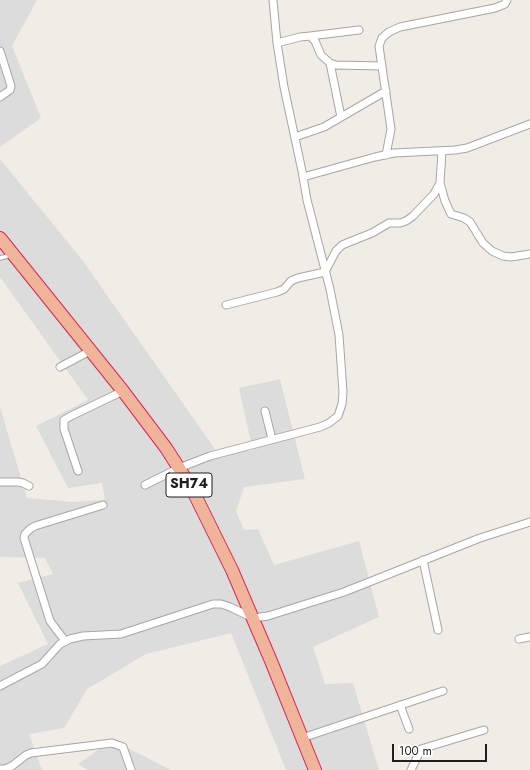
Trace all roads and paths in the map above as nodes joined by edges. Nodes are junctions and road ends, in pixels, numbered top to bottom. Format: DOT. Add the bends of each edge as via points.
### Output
graph roads {
  1 [pos="273,0"];
  2 [pos="507,0"];
  3 [pos="359,30"];
  4 [pos="310,36"];
  5 [pos="277,42"];
  6 [pos="0,51"];
  7 [pos="330,63"];
  8 [pos="382,66"];
  9 [pos="386,91"];
  10 [pos="0,97"];
  11 [pos="341,117"];
  12 [pos="530,124"];
  13 [pos="295,137"];
  14 [pos="442,151"];
  15 [pos="386,155"];
  16 [pos="303,177"];
  17 [pos="440,183"];
  18 [pos="0,238"];
  19 [pos="530,254"];
  20 [pos="13,255"];
  21 [pos="0,258"];
  22 [pos="325,272"];
  23 [pos="226,305"];
  24 [pos="90,351"];
  25 [pos="60,367"];
  26 [pos="123,391"];
  27 [pos="265,411"];
  28 [pos="272,439"];
  29 [pos="179,468"];
  30 [pos="78,471"];
  31 [pos="0,482"];
  32 [pos="145,485"];
  33 [pos="29,486"];
  34 [pos="102,505"];
  35 [pos="529,524"];
  36 [pos="423,560"];
  37 [pos="253,618"];
  38 [pos="438,630"];
  39 [pos="530,637"];
  40 [pos="519,639"];
  41 [pos="65,641"];
  42 [pos="0,686"];
  43 [pos="443,691"];
  44 [pos="400,705"];
  45 [pos="409,730"];
  46 [pos="484,730"];
  47 [pos="302,738"];
  48 [pos="0,768"];
  49 [pos="131,770"];
  50 [pos="314,770"];
  51 [pos="411,770"];
  1 -- 5 [label="street"];
  2 -- 8 [label="street" via="505,4 495,8 400,27 389,32 379,42"];
  3 -- 4 [label="street"];
  4 -- 5 [label="street"];
  4 -- 7 [label="street" via="321,55"];
  5 -- 13 [label="street"];
  6 -- 10 [label="street" via="11,86 10,90"];
  7 -- 8 [label="street"];
  7 -- 11 [label="street"];
  8 -- 9 [label="street"];
  9 -- 11 [label="street"];
  9 -- 15 [label="street" via="391,129"];
  11 -- 13 [label="street" via="324,127"];
  12 -- 14 [label="street" via="467,148"];
  13 -- 16 [label="street"];
  14 -- 15 [label="street"];
  14 -- 17 [label="street"];
  15 -- 16 [label="street"];
  16 -- 22 [label="street"];
  17 -- 19 [label="street" via="451,214 470,222 487,247 503,256"];
  17 -- 22 [label="street" via="434,194 406,221 389,223 342,245"];
  18 -- 20 [label="highway, SH74"];
  20 -- 21 [label="lane"];
  20 -- 24 [label="highway, SH74"];
  22 -- 23 [label="street" via="298,278 277,292"];
  22 -- 28 [label="street" via="339,335 342,404 338,416 328,423"];
  24 -- 25 [label="street"];
  24 -- 26 [label="highway, SH74"];
  26 -- 29 [label="highway, SH74"];
  26 -- 30 [label="street" via="64,420 64,429"];
  27 -- 28 [label="street"];
  28 -- 29 [label="street" via="210,456"];
  29 -- 32 [label="street"];
  29 -- 37 [label="highway, SH74" via="211,525"];
  31 -- 33 [label="street" via="18,482"];
  34 -- 41 [label="street" via="35,526 25,534 24,538 50,621"];
  35 -- 36 [label="street" via="480,538"];
  36 -- 37 [label="street" via="327,598"];
  36 -- 38 [label="street"];
  37 -- 41 [label="street" via="222,604 213,604 121,634 83,636"];
  37 -- 47 [label="highway, SH74"];
  39 -- 40 [label="street"];
  41 -- 42 [label="street" via="42,664"];
  43 -- 44 [label="street"];
  44 -- 45 [label="street"];
  44 -- 47 [label="street"];
  46 -- 51 [label="street" via="421,749"];
  47 -- 50 [label="highway, SH74"];
  48 -- 49 [label="street" via="12,766 31,753 112,743 123,747"];
}
